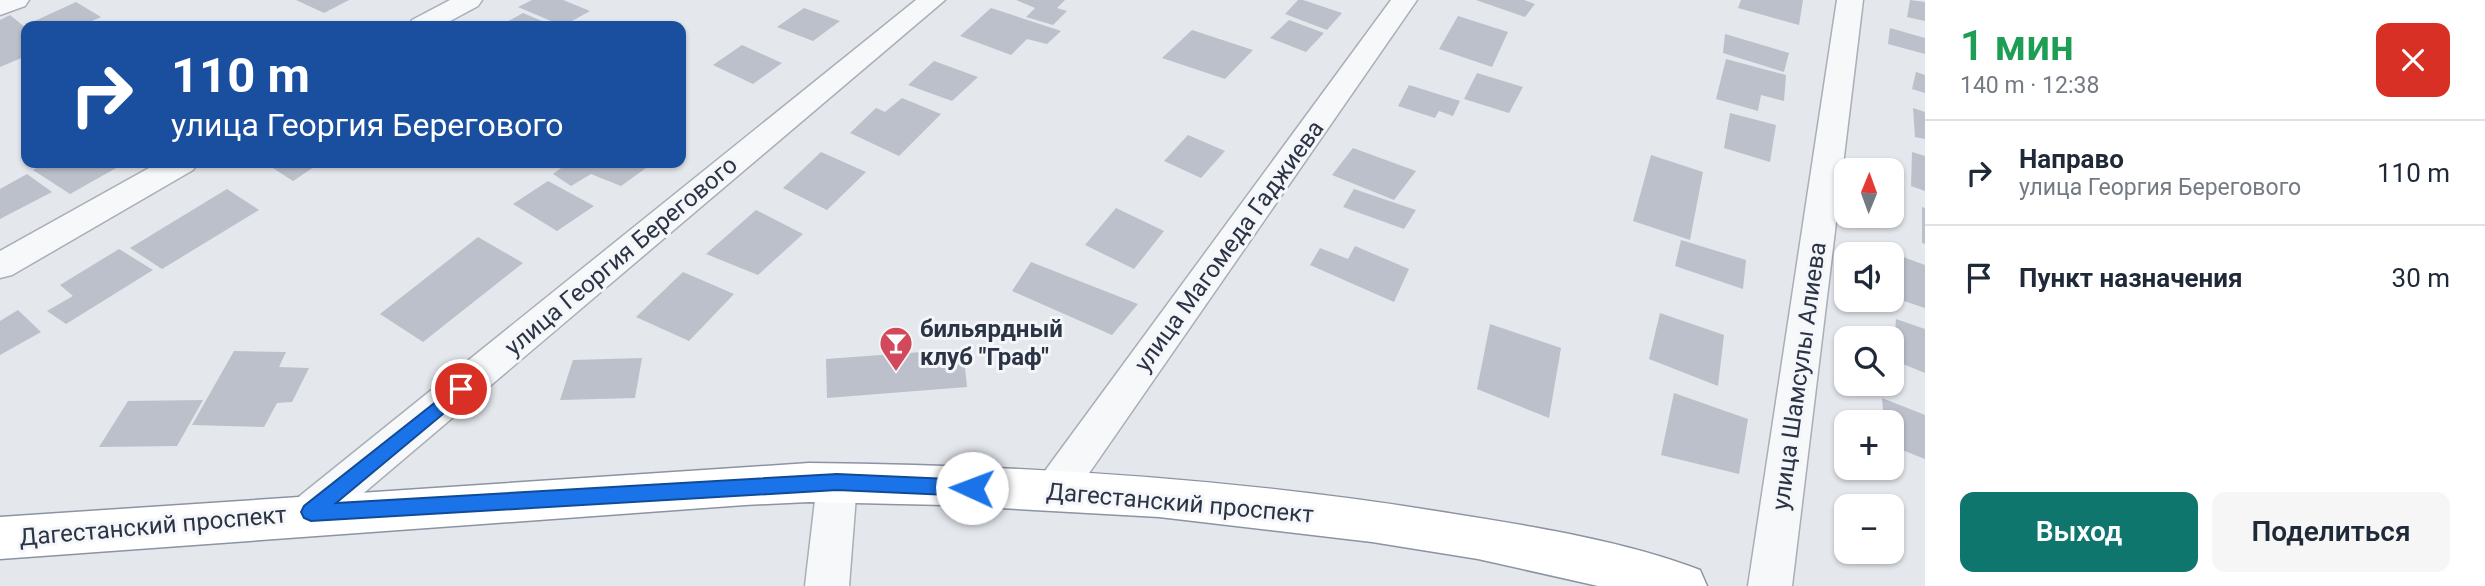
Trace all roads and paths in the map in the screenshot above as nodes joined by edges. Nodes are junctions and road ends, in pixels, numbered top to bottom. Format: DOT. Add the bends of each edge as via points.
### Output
graph roads {
  1 [pos="16,0"];
  2 [pos="468,0"];
  3 [pos="932,0"];
  4 [pos="1404,0"];
  5 [pos="1850,0"];
  6 [pos="0,7"];
  7 [pos="431,21"];
  8 [pos="172,168"];
  9 [pos="0,266"];
  10 [pos="837,482"];
  11 [pos="1053,492"];
  12 [pos="311,512"];
  13 [pos="0,538"];
  14 [pos="827,586"];
  15 [pos="1683,586"];
  16 [pos="1770,586"];
  1 -- 6 [label="street"];
  2 -- 7 [label="street"];
  3 -- 12 [label="street, улица Георгия Берегового"];
  4 -- 11 [label="street, улица Магомеда Гаджиева"];
  5 -- 16 [label="street, улица Шамсулы Алиева"];
  8 -- 9 [label="street"];
  10 -- 11 [label="highway, Дагестанский проспект"];
  10 -- 12 [label="highway, Дагестанский проспект"];
  10 -- 14 [label="street"];
  11 -- 15 [label="highway, Дагестанский проспект" via="1243,504 1411,528 1613,566"];
  12 -- 13 [label="highway, Дагестанский проспект"];
}
